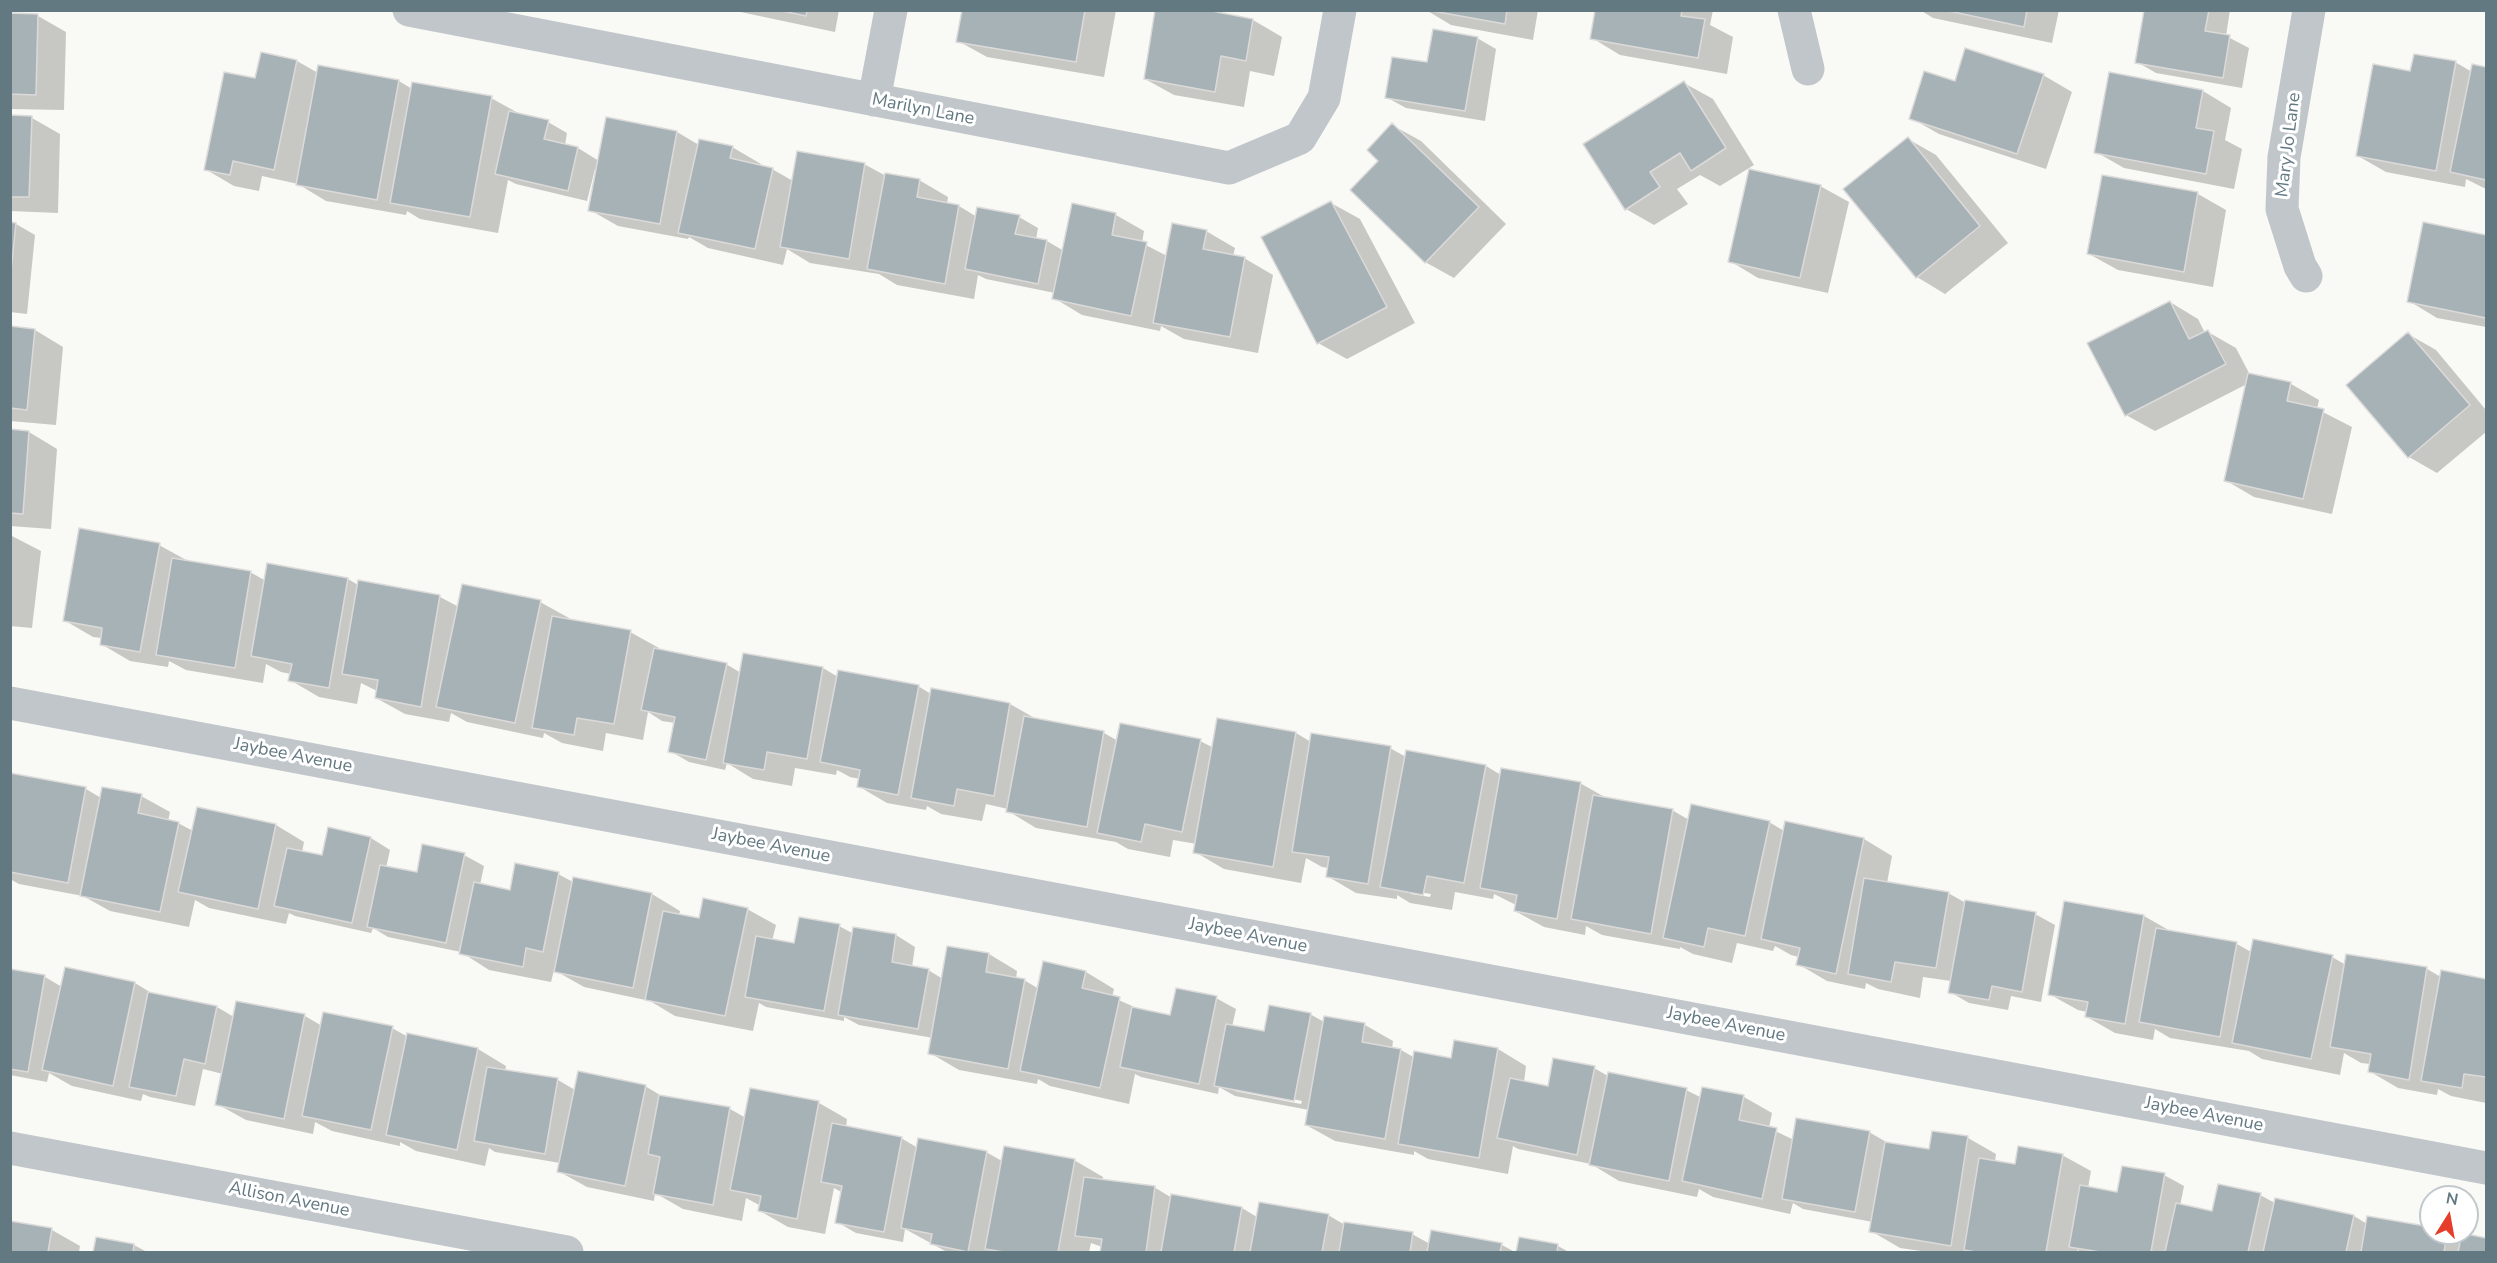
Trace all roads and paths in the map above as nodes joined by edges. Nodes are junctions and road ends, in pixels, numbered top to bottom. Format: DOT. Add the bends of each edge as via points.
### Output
graph roads {
  1 [pos="409,10"];
  2 [pos="891,10"];
  3 [pos="1340,10"];
  4 [pos="1794,10"];
  5 [pos="2309,10"];
  6 [pos="451,14"];
  7 [pos="1808,69"];
  8 [pos="874,100"];
  9 [pos="2306,276"];
  10 [pos="10,703"];
  11 [pos="10,1148"];
  12 [pos="2487,1168"];
  13 [pos="567,1252"];
  1 -- 6 [label="street, Marilyn Lane"];
  2 -- 8 [label="street"];
  3 -- 8 [label="street, Marilyn Lane" via="1324,98 1300,138 1229,168"];
  4 -- 7 [label="street"];
  5 -- 9 [label="street, Mary Jo Lane" via="2284,157 2282,209"];
  6 -- 8 [label="street, Marilyn Lane"];
  10 -- 12 [label="street, Jaybee Avenue"];
  11 -- 13 [label="street, Allison Avenue"];
}
